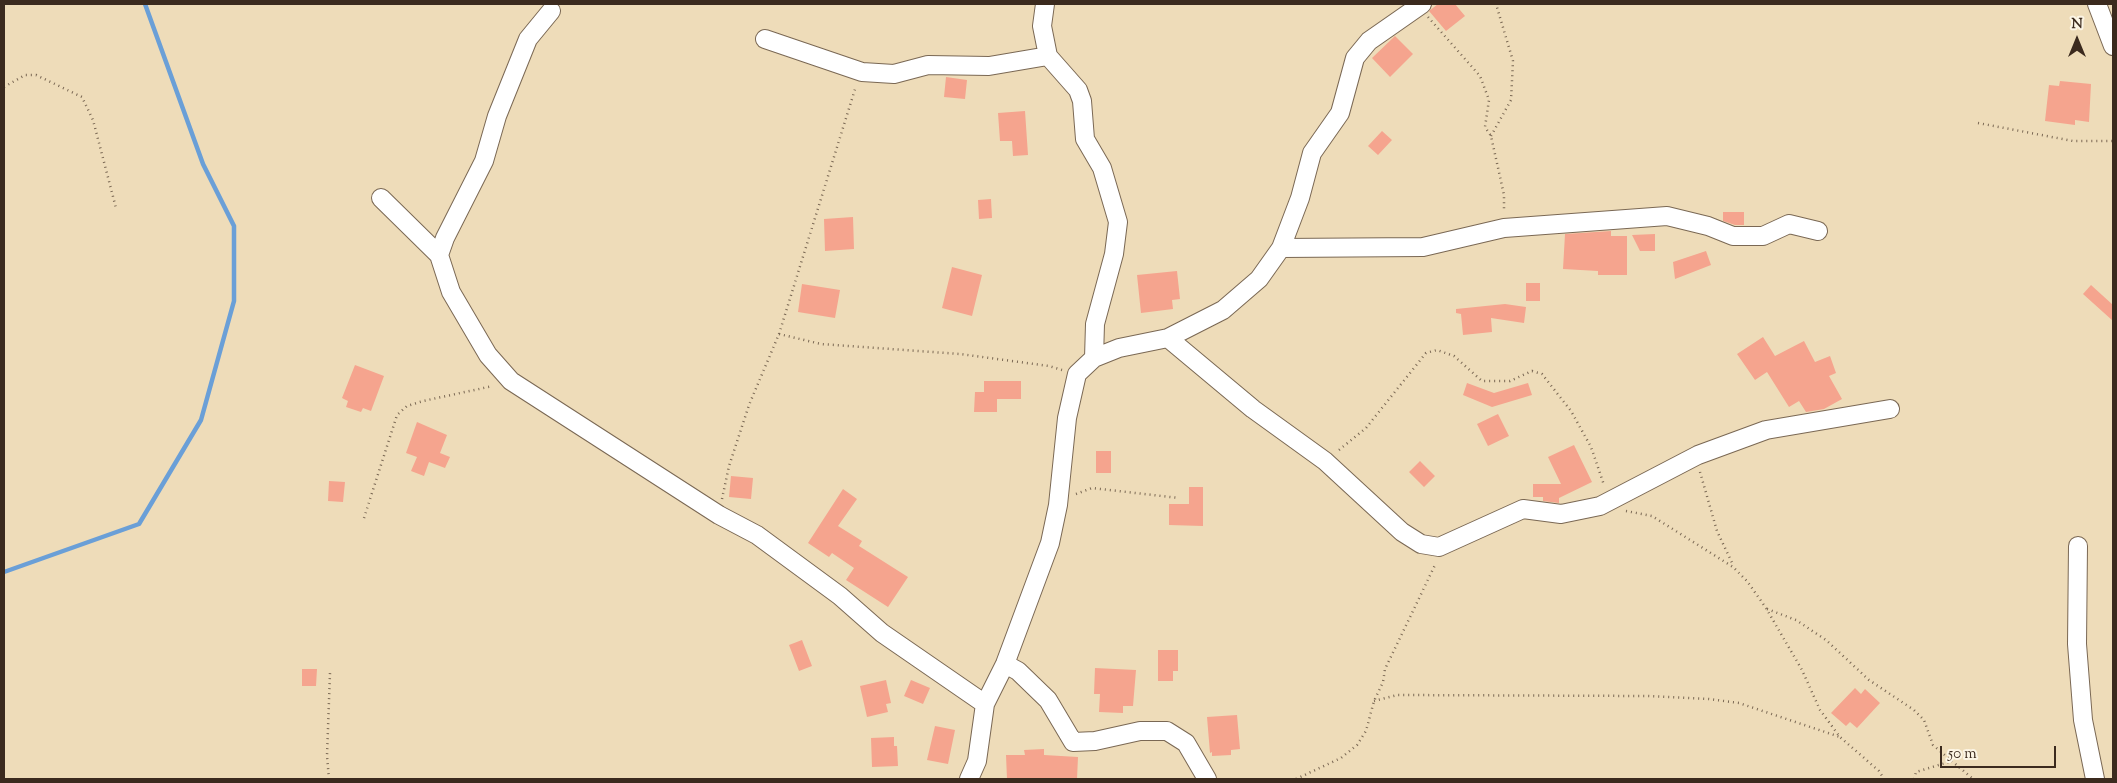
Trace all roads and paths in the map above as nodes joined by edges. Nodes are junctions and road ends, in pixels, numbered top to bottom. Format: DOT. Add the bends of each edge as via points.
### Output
graph roads {
  1 [pos="1045,4"];
  2 [pos="1496,4"];
  3 [pos="2097,4"];
  4 [pos="1421,5"];
  5 [pos="551,10"];
  6 [pos="765,39"];
  7 [pos="2113,46"];
  8 [pos="1048,56"];
  9 [pos="862,72"];
  10 [pos="4,86"];
  11 [pos="1978,123"];
  12 [pos="1491,136"];
  13 [pos="2113,141"];
  14 [pos="381,198"];
  15 [pos="116,208"];
  16 [pos="1504,228"];
  17 [pos="1818,231"];
  18 [pos="1281,248"];
  19 [pos="439,255"];
  20 [pos="779,334"];
  21 [pos="1168,338"];
  22 [pos="1094,358"];
  23 [pos="1077,374"];
  24 [pos="512,381"];
  25 [pos="1890,409"];
  26 [pos="1698,455"];
  27 [pos="1325,462"];
  28 [pos="1179,498"];
  29 [pos="1606,503"];
  30 [pos="1058,505"];
  31 [pos="719,515"];
  32 [pos="364,518"];
  33 [pos="2078,546"];
  34 [pos="1439,547"];
  35 [pos="1733,567"];
  36 [pos="1766,608"];
  37 [pos="1005,664"];
  38 [pos="330,673"];
  39 [pos="1374,701"];
  40 [pos="985,704"];
  41 [pos="1840,737"];
  42 [pos="1952,761"];
  43 [pos="329,779"];
  44 [pos="969,779"];
  45 [pos="1207,779"];
  46 [pos="1296,779"];
  47 [pos="1884,779"];
  48 [pos="1914,779"];
  49 [pos="1973,779"];
  50 [pos="2096,779"];
  1 -- 8 [label="street" via="1042,26"];
  2 -- 12 [label="path" via="1513,61 1511,100"];
  3 -- 7 [label="street"];
  4 -- 12 [label="path" via="1446,39 1480,76 1489,100 1485,127"];
  4 -- 18 [label="street" via="1369,41 1355,58 1340,112 1312,153 1300,198"];
  5 -- 19 [label="street" via="528,40 496,116 484,161"];
  6 -- 9 [label="street"];
  8 -- 9 [label="street" via="989,66 928,65 894,74"];
  8 -- 22 [label="street" via="1078,90 1085,139 1102,168 1118,222 1114,254 1095,324"];
  9 -- 20 [label="path" via="853,92"];
  10 -- 15 [label="path" via="25,75 36,75 82,97 93,120"];
  11 -- 13 [label="path" via="2073,141"];
  12 -- 16 [label="path" via="1504,195"];
  14 -- 19 [label="street"];
  16 -- 17 [label="street" via="1666,216 1733,236 1763,236 1789,224"];
  16 -- 18 [label="street" via="1423,247"];
  18 -- 21 [label="street" via="1242,296 1223,310"];
  19 -- 24 [label="street" via="451,292 470,325 488,355"];
  20 -- 23 [label="path" via="821,344 960,354 1049,366"];
  20 -- 31 [label="path" via="749,405 729,466"];
  21 -- 22 [label="street" via="1119,348"];
  21 -- 27 [label="street"];
  22 -- 23 [label="street"];
  23 -- 30 [label="street" via="1067,418"];
  24 -- 31 [label="street"];
  24 -- 32 [label="path" via="423,400 407,406 397,415"];
  25 -- 26 [label="street" via="1766,430"];
  26 -- 29 [label="street"];
  26 -- 35 [label="path" via="1717,531"];
  27 -- 29 [label="path" via="1366,428 1426,353 1437,350 1454,356 1482,381 1510,381 1532,371 1542,374 1571,411 1591,447"];
  27 -- 34 [label="street" via="1402,532 1420,544"];
  28 -- 30 [label="path" via="1092,488"];
  29 -- 34 [label="street" via="1561,514 1523,510"];
  29 -- 35 [label="path" via="1652,516"];
  30 -- 37 [label="street" via="1050,543"];
  31 -- 40 [label="street" via="757,535 840,596 882,633"];
  33 -- 50 [label="street" via="2076,644 2084,720"];
  34 -- 39 [label="path" via="1436,568 1385,669"];
  35 -- 36 [label="path"];
  36 -- 41 [label="path" via="1802,670 1820,710"];
  36 -- 42 [label="path" via="1796,620 1826,640 1869,680 1914,710 1924,720 1933,745"];
  37 -- 40 [label="street"];
  37 -- 45 [label="street" via="1018,671 1048,700 1073,742 1095,741 1140,731 1168,731 1186,743"];
  38 -- 43 [label="path"];
  39 -- 41 [label="path" via="1397,695 1709,699 1739,704"];
  39 -- 46 [label="path" via="1366,731 1357,744 1341,758"];
  40 -- 44 [label="street" via="977,761"];
  41 -- 47 [label="path"];
  42 -- 48 [label="path" via="1916,772"];
  42 -- 49 [label="path"];
}
